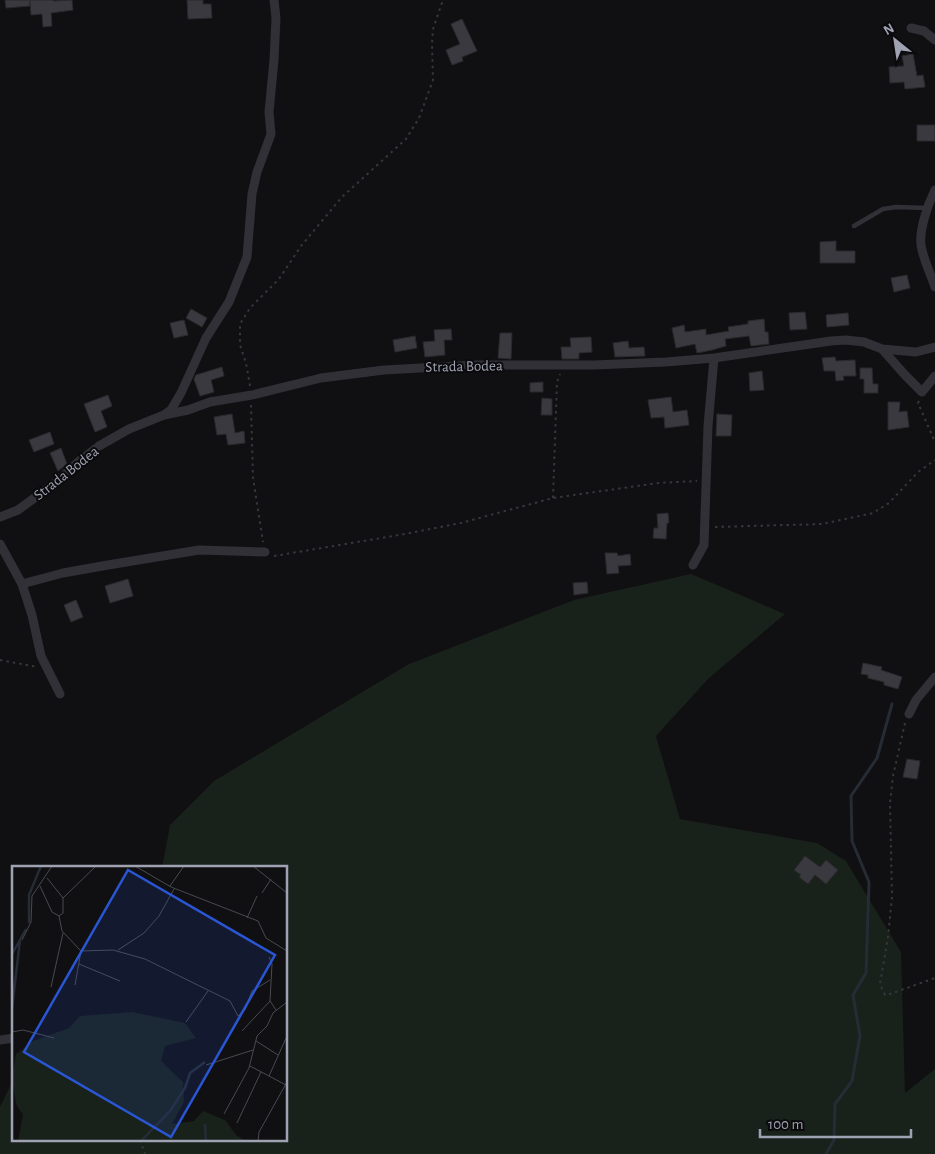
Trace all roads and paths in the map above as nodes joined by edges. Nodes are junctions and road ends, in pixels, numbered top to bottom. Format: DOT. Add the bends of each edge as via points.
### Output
graph roads {
  1 [pos="274,0"];
  2 [pos="443,0"];
  3 [pos="911,28"];
  4 [pos="935,40"];
  5 [pos="935,190"];
  6 [pos="928,208"];
  7 [pos="854,226"];
  8 [pos="935,287"];
  9 [pos="935,346"];
  10 [pos="882,349"];
  11 [pos="714,358"];
  12 [pos="564,365"];
  13 [pos="935,376"];
  14 [pos="922,392"];
  15 [pos="252,395"];
  16 [pos="164,415"];
  17 [pos="935,442"];
  18 [pos="935,460"];
  19 [pos="707,480"];
  20 [pos="553,498"];
  21 [pos="0,517"];
  22 [pos="705,528"];
  23 [pos="0,544"];
  24 [pos="265,552"];
  25 [pos="693,565"];
  26 [pos="22,584"];
  27 [pos="0,660"];
  28 [pos="46,670"];
  29 [pos="935,677"];
  30 [pos="60,694"];
  31 [pos="909,714"];
  32 [pos="935,978"];
  33 [pos="141,1142"];
  34 [pos="145,1154"];
  1 -- 16 [label="street" via="271,134 252,194 247,257 229,302 206,338 181,392"];
  2 -- 15 [label="path" via="433,29 433,80 419,118 406,139 342,197 240,324 240,345"];
  3 -- 4 [label="street" via="924,31"];
  5 -- 6 [label="street"];
  6 -- 7 [label="lane" via="882,208"];
  6 -- 8 [label="street" via="920,237 921,249"];
  9 -- 10 [label="street, Strada Bodea" via="916,352"];
  10 -- 11 [label="street, Strada Bodea" via="846,340"];
  10 -- 14 [label="street"];
  11 -- 12 [label="street, Strada Bodea"];
  11 -- 19 [label="street"];
  12 -- 15 [label="street, Strada Bodea" via="458,365 384,370 321,378"];
  12 -- 20 [label="path" via="558,382"];
  13 -- 14 [label="street"];
  14 -- 17 [label="path" via="918,404"];
  15 -- 16 [label="street, Strada Bodea"];
  15 -- 24 [label="path" via="253,478"];
  16 -- 21 [label="street, Strada Bodea" via="99,446 18,510"];
  18 -- 22 [label="path" via="873,514 822,524"];
  19 -- 20 [label="path" via="658,483"];
  19 -- 22 [label="street"];
  20 -- 24 [label="path" via="461,523 405,534 274,556"];
  22 -- 25 [label="street" via="704,545"];
  23 -- 26 [label="street"];
  24 -- 26 [label="street" via="199,550 108,564"];
  26 -- 28 [label="street"];
  27 -- 28 [label="path"];
  28 -- 30 [label="street"];
  29 -- 31 [label="street"];
  31 -- 32 [label="path" via="891,789 892,897 880,988 885,995"];
  33 -- 34 [label="path"];
}
